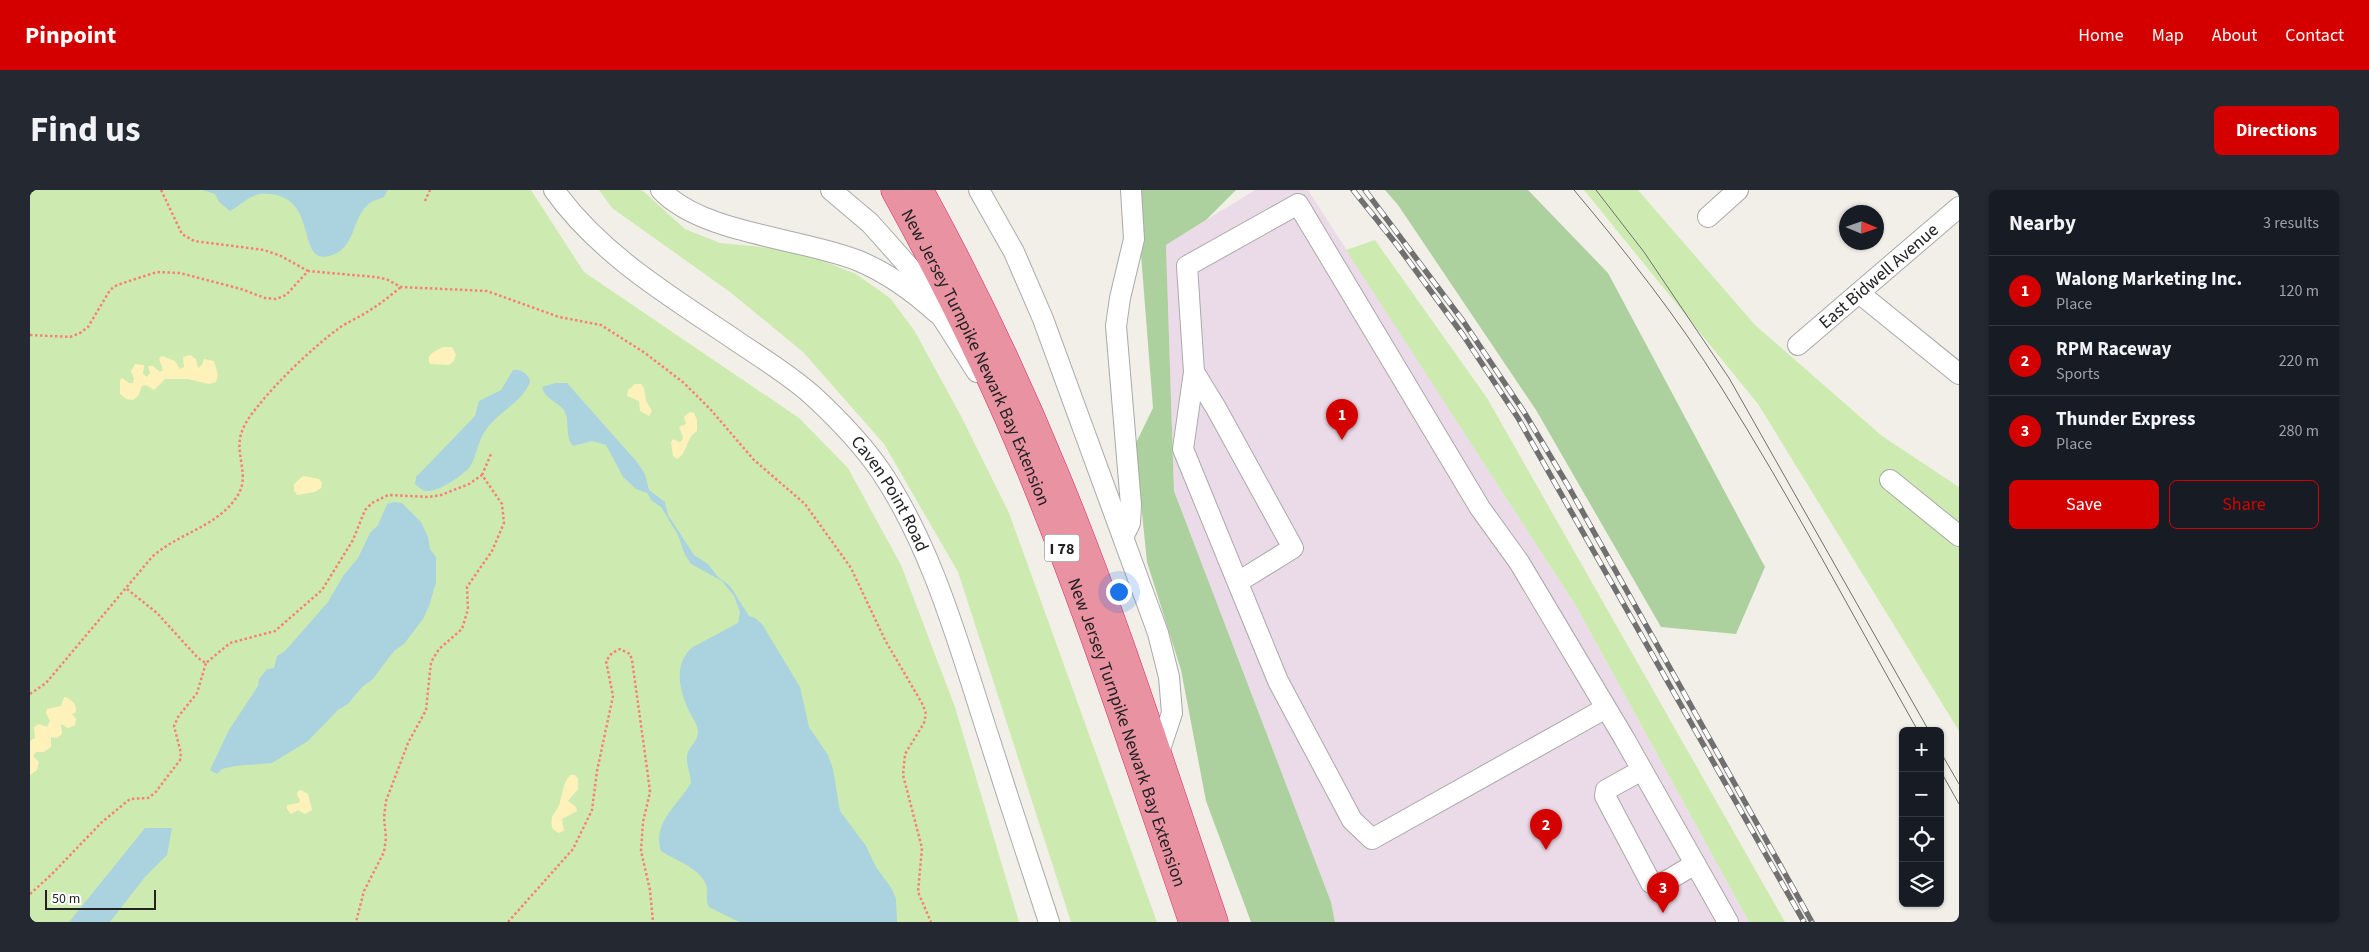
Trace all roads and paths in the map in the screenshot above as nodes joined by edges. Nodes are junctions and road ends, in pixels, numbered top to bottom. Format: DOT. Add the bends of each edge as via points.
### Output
graph roads {
  1 [pos="161,190"];
  2 [pos="430,190"];
  3 [pos="554,190"];
  4 [pos="661,190"];
  5 [pos="831,190"];
  6 [pos="895,190"];
  7 [pos="919,190"];
  8 [pos="979,190"];
  9 [pos="1131,190"];
  10 [pos="1738,190"];
  11 [pos="425,201"];
  12 [pos="1959,207"];
  13 [pos="1708,217"];
  14 [pos="308,271"];
  15 [pos="401,287"];
  16 [pos="1859,293"];
  17 [pos="938,314"];
  18 [pos="30,336"];
  19 [pos="1798,345"];
  20 [pos="1194,372"];
  21 [pos="1959,374"];
  22 [pos="1008,418"];
  23 [pos="491,454"];
  24 [pos="482,475"];
  25 [pos="1890,480"];
  26 [pos="1959,536"];
  27 [pos="1123,537"];
  28 [pos="1238,582"];
  29 [pos="127,589"];
  30 [pos="206,663"];
  31 [pos="30,694"];
  32 [pos="1606,708"];
  33 [pos="1157,758"];
  34 [pos="1642,770"];
  35 [pos="1695,864"];
  36 [pos="30,894"];
  37 [pos="356,922"];
  38 [pos="508,922"];
  39 [pos="653,922"];
  40 [pos="931,922"];
  41 [pos="1049,922"];
  42 [pos="1193,922"];
  43 [pos="1214,922"];
  44 [pos="1728,922"];
  1 -- 14 [label="path" via="182,234 194,241 264,250"];
  2 -- 11 [label="path"];
  3 -- 41 [label="street, Caven Point Road" via="601,243 643,278 811,394 848,431 880,471 936,579"];
  4 -- 17 [label="street" via="692,213 858,261 914,292"];
  5 -- 17 [label="street" via="870,223 911,269"];
  6 -- 22 [label="highway, New Jersey Turnpike Newark Bay Extension / I 78" via="952,297"];
  7 -- 33 [label="highway, New Jersey Turnpike Newark Bay Extension / I 78" via="981,311 1043,446 1092,570"];
  8 -- 27 [label="street" via="1014,252 1043,319"];
  9 -- 27 [label="street" via="1134,239 1116,326 1132,505 1130,523"];
  10 -- 13 [label="street"];
  12 -- 16 [label="street, East Bidwell Avenue"];
  14 -- 15 [label="path" via="375,277"];
  14 -- 18 [label="path" via="286,295 276,299 180,273 158,272 116,285 88,327 80,333 70,337"];
  15 -- 29 [label="path" via="328,336 260,404 241,432 243,476 238,495 204,526 161,549"];
  15 -- 40 [label="path" via="487,291 559,317 601,326 645,352 684,383 754,460 806,504 851,568 877,626 926,714 924,723 908,745 903,775 922,848 918,892"];
  16 -- 19 [label="street, East Bidwell Avenue"];
  16 -- 21 [label="street"];
  17 -- 22 [label="street"];
  20 -- 28 [label="street" via="1183,449"];
  20 -- 28 [label="street" via="1293,548"];
  20 -- 32 [label="street" via="1187,266 1298,204 1480,508 1519,562"];
  22 -- 42 [label="highway, New Jersey Turnpike Newark Bay Extension / I 78" via="1072,574"];
  23 -- 24 [label="path"];
  24 -- 30 [label="path" via="470,484 441,495 388,496 372,503 365,510 353,540 322,590 275,631 230,643"];
  24 -- 37 [label="path" via="502,504 504,523 492,550 467,588 468,609 462,629 439,649 431,662 426,710 408,743 386,801 384,852 364,891"];
  25 -- 26 [label="street"];
  27 -- 33 [label="street" via="1158,633 1169,677 1172,712"];
  28 -- 32 [label="street" via="1278,681 1316,755 1352,820 1372,840"];
  29 -- 30 [label="path" via="157,613"];
  29 -- 31 [label="path" via="46,683"];
  30 -- 36 [label="path" via="197,693 174,726 180,760 156,793 148,798 130,799 102,822"];
  32 -- 34 [label="street"];
  33 -- 43 [label="highway, New Jersey Turnpike Newark Bay Extension / I 78"];
  34 -- 35 [label="street"];
  34 -- 35 [label="street" via="1606,790 1605,796 1651,883 1660,885"];
  35 -- 44 [label="street"];
  38 -- 39 [label="path" via="567,857 588,823 613,696 606,661 620,649 630,654 632,660 650,792 642,822 641,851"];
}
